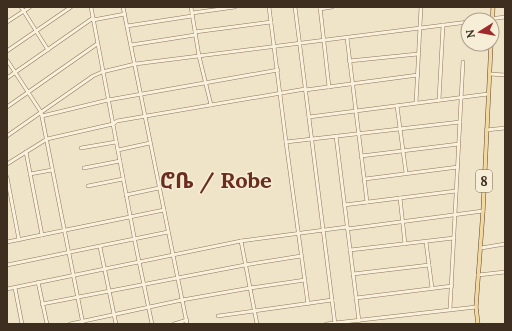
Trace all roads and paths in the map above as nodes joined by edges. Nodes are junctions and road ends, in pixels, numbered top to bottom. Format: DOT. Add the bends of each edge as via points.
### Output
graph roads {
  1 [pos="22,7"];
  2 [pos="30,7"];
  3 [pos="71,7"];
  4 [pos="91,7"];
  5 [pos="123,7"];
  6 [pos="129,7"];
  7 [pos="191,7"];
  8 [pos="235,7"];
  9 [pos="270,7"];
  10 [pos="295,7"];
  11 [pos="332,7"];
  12 [pos="421,7"];
  13 [pos="320,8"];
  14 [pos="24,11"];
  15 [pos="124,14"];
  16 [pos="192,15"];
  17 [pos="93,19"];
  18 [pos="7,22"];
  19 [pos="271,22"];
  20 [pos="460,23"];
  21 [pos="443,25"];
  22 [pos="127,26"];
  23 [pos="419,28"];
  24 [pos="36,30"];
  25 [pos="195,34"];
  26 [pos="347,38"];
  27 [pos="324,40"];
  28 [pos="300,43"];
  29 [pos="97,44"];
  30 [pos="131,45"];
  31 [pos="275,46"];
  32 [pos="48,50"];
  33 [pos="7,51"];
  34 [pos="491,52"];
  35 [pos="418,54"];
  36 [pos="199,56"];
  37 [pos="7,60"];
  38 [pos="350,61"];
  39 [pos="463,62"];
  40 [pos="135,64"];
  41 [pos="278,70"];
  42 [pos="15,72"];
  43 [pos="102,72"];
  44 [pos="490,74"];
  45 [pos="505,74"];
  46 [pos="418,75"];
  47 [pos="7,78"];
  48 [pos="205,83"];
  49 [pos="352,84"];
  50 [pos="330,87"];
  51 [pos="305,89"];
  52 [pos="28,92"];
  53 [pos="280,93"];
  54 [pos="141,94"];
  55 [pos="488,94"];
  56 [pos="461,97"];
  57 [pos="108,100"];
  58 [pos="439,100"];
  59 [pos="416,103"];
  60 [pos="211,105"];
  61 [pos="397,106"];
  62 [pos="7,107"];
  63 [pos="355,110"];
  64 [pos="41,114"];
  65 [pos="145,116"];
  66 [pos="308,117"];
  67 [pos="460,122"];
  68 [pos="112,124"];
  69 [pos="400,128"];
  70 [pos="505,128"];
  71 [pos="486,130"];
  72 [pos="358,133"];
  73 [pos="7,136"];
  74 [pos="336,136"];
  75 [pos="46,139"];
  76 [pos="311,139"];
  77 [pos="116,142"];
  78 [pos="286,142"];
  79 [pos="150,143"];
  80 [pos="459,144"];
  81 [pos="81,148"];
  82 [pos="118,150"];
  83 [pos="403,150"];
  84 [pos="26,152"];
  85 [pos="361,156"];
  86 [pos="120,162"];
  87 [pos="7,164"];
  88 [pos="458,167"];
  89 [pos="84,168"];
  90 [pos="52,170"];
  91 [pos="406,173"];
  92 [pos="30,174"];
  93 [pos="7,178"];
  94 [pos="123,179"];
  95 [pos="365,179"];
  96 [pos="88,186"];
  97 [pos="159,188"];
  98 [pos="456,191"];
  99 [pos="126,195"];
  100 [pos="400,198"];
  101 [pos="367,202"];
  102 [pos="344,205"];
  103 [pos="164,210"];
  104 [pos="483,211"];
  105 [pos="455,215"];
  106 [pos="130,218"];
  107 [pos="402,221"];
  108 [pos="347,228"];
  109 [pos="323,230"];
  110 [pos="64,231"];
  111 [pos="168,232"];
  112 [pos="298,234"];
  113 [pos="42,235"];
  114 [pos="454,238"];
  115 [pos="19,240"];
  116 [pos="134,240"];
  117 [pos="241,241"];
  118 [pos="7,242"];
  119 [pos="426,242"];
  120 [pos="405,244"];
  121 [pos="505,244"];
  122 [pos="100,247"];
  123 [pos="481,248"];
  124 [pos="350,250"];
  125 [pos="68,253"];
  126 [pos="173,255"];
  127 [pos="301,256"];
  128 [pos="139,262"];
  129 [pos="7,265"];
  130 [pos="245,265"];
  131 [pos="429,265"];
  132 [pos="104,269"];
  133 [pos="505,272"];
  134 [pos="353,274"];
  135 [pos="73,275"];
  136 [pos="478,275"];
  137 [pos="178,279"];
  138 [pos="305,280"];
  139 [pos="38,282"];
  140 [pos="144,285"];
  141 [pos="452,286"];
  142 [pos="15,288"];
  143 [pos="250,288"];
  144 [pos="432,288"];
  145 [pos="7,289"];
  146 [pos="110,291"];
  147 [pos="78,298"];
  148 [pos="356,298"];
  149 [pos="182,300"];
  150 [pos="332,300"];
  151 [pos="42,304"];
  152 [pos="308,304"];
  153 [pos="476,307"];
  154 [pos="148,308"];
  155 [pos="450,309"];
  156 [pos="255,310"];
  157 [pos="114,315"];
  158 [pos="218,316"];
  159 [pos="359,320"];
  160 [pos="187,322"];
  161 [pos="83,323"];
  162 [pos="334,323"];
  163 [pos="22,324"];
  164 [pos="47,324"];
  165 [pos="70,324"];
  166 [pos="116,324"];
  167 [pos="152,324"];
  168 [pos="174,324"];
  169 [pos="257,324"];
  170 [pos="326,324"];
  171 [pos="477,324"];
  1 -- 14 [label="street"];
  2 -- 14 [label="street"];
  3 -- 24 [label="street"];
  4 -- 17 [label="street"];
  5 -- 6 [label="street"];
  5 -- 15 [label="street"];
  7 -- 16 [label="street"];
  8 -- 16 [label="street"];
  9 -- 19 [label="street"];
  10 -- 28 [label="street"];
  11 -- 13 [label="street"];
  12 -- 23 [label="street"];
  13 -- 27 [label="street"];
  14 -- 18 [label="street"];
  14 -- 24 [label="street"];
  15 -- 17 [label="street"];
  15 -- 22 [label="street"];
  16 -- 22 [label="street"];
  16 -- 25 [label="street"];
  17 -- 29 [label="street"];
  17 -- 32 [label="street"];
  19 -- 25 [label="street"];
  19 -- 31 [label="street"];
  20 -- 21 [label="street"];
  21 -- 23 [label="street"];
  21 -- 58 [label="street"];
  22 -- 30 [label="street"];
  23 -- 26 [label="street"];
  23 -- 35 [label="street"];
  24 -- 32 [label="street"];
  24 -- 33 [label="street"];
  25 -- 30 [label="street"];
  25 -- 36 [label="street"];
  26 -- 27 [label="street"];
  26 -- 38 [label="street"];
  27 -- 28 [label="street"];
  27 -- 50 [label="street"];
  28 -- 31 [label="street"];
  28 -- 51 [label="street"];
  29 -- 43 [label="street"];
  29 -- 52 [label="street"];
  30 -- 40 [label="street"];
  31 -- 36 [label="street"];
  31 -- 41 [label="street"];
  32 -- 42 [label="street"];
  34 -- 44 [label="main road, 8"];
  35 -- 38 [label="street"];
  35 -- 46 [label="street"];
  36 -- 40 [label="street"];
  36 -- 48 [label="street"];
  37 -- 42 [label="street"];
  38 -- 49 [label="street"];
  39 -- 56 [label="street"];
  40 -- 43 [label="street"];
  40 -- 54 [label="street"];
  41 -- 48 [label="street"];
  41 -- 53 [label="street"];
  42 -- 47 [label="street"];
  42 -- 52 [label="street"];
  43 -- 57 [label="street"];
  43 -- 64 [label="street"];
  44 -- 45 [label="street"];
  44 -- 55 [label="main road, 8"];
  46 -- 49 [label="street"];
  46 -- 59 [label="street"];
  48 -- 54 [label="street"];
  48 -- 60 [label="street"];
  49 -- 50 [label="street"];
  49 -- 63 [label="street"];
  50 -- 51 [label="street"];
  51 -- 53 [label="street"];
  51 -- 66 [label="street"];
  52 -- 62 [label="street"];
  52 -- 64 [label="street"];
  53 -- 60 [label="street"];
  53 -- 78 [label="street"];
  54 -- 57 [label="street"];
  54 -- 65 [label="street"];
  55 -- 56 [label="street"];
  55 -- 71 [label="main road, 8"];
  56 -- 58 [label="street"];
  56 -- 67 [label="street"];
  57 -- 64 [label="street"];
  57 -- 68 [label="street"];
  58 -- 59 [label="street"];
  59 -- 61 [label="street"];
  60 -- 65 [label="street"];
  61 -- 63 [label="street"];
  61 -- 69 [label="street"];
  63 -- 66 [label="street"];
  63 -- 72 [label="street"];
  64 -- 73 [label="street"];
  64 -- 75 [label="street"];
  65 -- 68 [label="street"];
  65 -- 79 [label="street"];
  66 -- 76 [label="street"];
  67 -- 69 [label="street"];
  67 -- 80 [label="street"];
  68 -- 75 [label="street"];
  68 -- 77 [label="street"];
  69 -- 72 [label="street"];
  69 -- 83 [label="street"];
  70 -- 71 [label="street"];
  71 -- 104 [label="main road, 8"];
  72 -- 74 [label="street"];
  72 -- 85 [label="street"];
  74 -- 76 [label="street"];
  74 -- 102 [label="street"];
  75 -- 84 [label="street"];
  75 -- 90 [label="street"];
  76 -- 78 [label="street"];
  76 -- 109 [label="street"];
  77 -- 81 [label="street"];
  77 -- 82 [label="street"];
  78 -- 112 [label="street"];
  79 -- 82 [label="street"];
  79 -- 97 [label="street"];
  80 -- 83 [label="street"];
  80 -- 88 [label="street"];
  82 -- 86 [label="street"];
  83 -- 85 [label="street"];
  83 -- 91 [label="street"];
  84 -- 87 [label="street"];
  84 -- 92 [label="street"];
  85 -- 95 [label="street"];
  86 -- 89 [label="street"];
  86 -- 94 [label="street"];
  88 -- 91 [label="street"];
  88 -- 98 [label="street"];
  90 -- 92 [label="street"];
  90 -- 110 [label="street"];
  91 -- 95 [label="street"];
  92 -- 113 [label="street"];
  93 -- 115 [label="street"];
  94 -- 96 [label="street"];
  94 -- 99 [label="street"];
  95 -- 101 [label="street"];
  97 -- 99 [label="street"];
  97 -- 103 [label="street"];
  98 -- 100 [label="street"];
  98 -- 105 [label="street"];
  99 -- 106 [label="street"];
  100 -- 101 [label="street"];
  100 -- 107 [label="street"];
  101 -- 102 [label="street"];
  102 -- 108 [label="street"];
  103 -- 106 [label="street"];
  103 -- 111 [label="street"];
  104 -- 105 [label="street"];
  104 -- 123 [label="main road, 8"];
  105 -- 107 [label="street"];
  105 -- 114 [label="street"];
  106 -- 110 [label="street"];
  106 -- 116 [label="street"];
  107 -- 108 [label="street"];
  107 -- 120 [label="street"];
  108 -- 109 [label="street"];
  108 -- 124 [label="street"];
  109 -- 112 [label="street"];
  109 -- 150 [label="street"];
  110 -- 113 [label="street"];
  110 -- 125 [label="street"];
  111 -- 116 [label="street"];
  111 -- 126 [label="street"];
  112 -- 117 [label="street"];
  112 -- 127 [label="street"];
  113 -- 115 [label="street"];
  114 -- 119 [label="street"];
  114 -- 141 [label="street"];
  115 -- 118 [label="street"];
  116 -- 122 [label="street"];
  116 -- 128 [label="street"];
  117 -- 126 [label="street"];
  117 -- 130 [label="street"];
  119 -- 120 [label="street"];
  119 -- 131 [label="street"];
  120 -- 124 [label="street"];
  121 -- 123 [label="street"];
  122 -- 125 [label="street"];
  122 -- 132 [label="street"];
  123 -- 136 [label="main road, 8"];
  124 -- 134 [label="street"];
  125 -- 129 [label="street"];
  125 -- 135 [label="street"];
  126 -- 128 [label="street"];
  126 -- 137 [label="street"];
  127 -- 130 [label="street"];
  127 -- 138 [label="street"];
  128 -- 132 [label="street"];
  128 -- 140 [label="street"];
  130 -- 137 [label="street"];
  130 -- 143 [label="street"];
  131 -- 134 [label="street"];
  131 -- 144 [label="street"];
  132 -- 135 [label="street"];
  132 -- 146 [label="street"];
  133 -- 136 [label="street"];
  134 -- 148 [label="street"];
  135 -- 139 [label="street"];
  135 -- 147 [label="street"];
  136 -- 153 [label="main road, 8"];
  137 -- 140 [label="street"];
  137 -- 149 [label="street"];
  138 -- 143 [label="street"];
  138 -- 152 [label="street"];
  139 -- 142 [label="street"];
  139 -- 151 [label="street"];
  140 -- 146 [label="street"];
  140 -- 154 [label="street"];
  141 -- 144 [label="street"];
  141 -- 155 [label="street"];
  142 -- 145 [label="street"];
  142 -- 163 [label="street"];
  143 -- 149 [label="street"];
  143 -- 156 [label="street"];
  144 -- 148 [label="street"];
  146 -- 147 [label="street"];
  146 -- 157 [label="street"];
  147 -- 151 [label="street"];
  147 -- 161 [label="street"];
  148 -- 159 [label="street"];
  149 -- 154 [label="street"];
  149 -- 160 [label="street"];
  150 -- 152 [label="street"];
  150 -- 162 [label="street"];
  151 -- 164 [label="street"];
  152 -- 156 [label="street"];
  153 -- 155 [label="street"];
  153 -- 171 [label="main road, 8"];
  154 -- 157 [label="street"];
  154 -- 167 [label="street"];
  155 -- 159 [label="street"];
  156 -- 158 [label="street"];
  156 -- 169 [label="street"];
  157 -- 161 [label="street"];
  157 -- 166 [label="street"];
  159 -- 162 [label="street"];
  160 -- 168 [label="street"];
  161 -- 165 [label="street"];
  162 -- 170 [label="street"];
}
